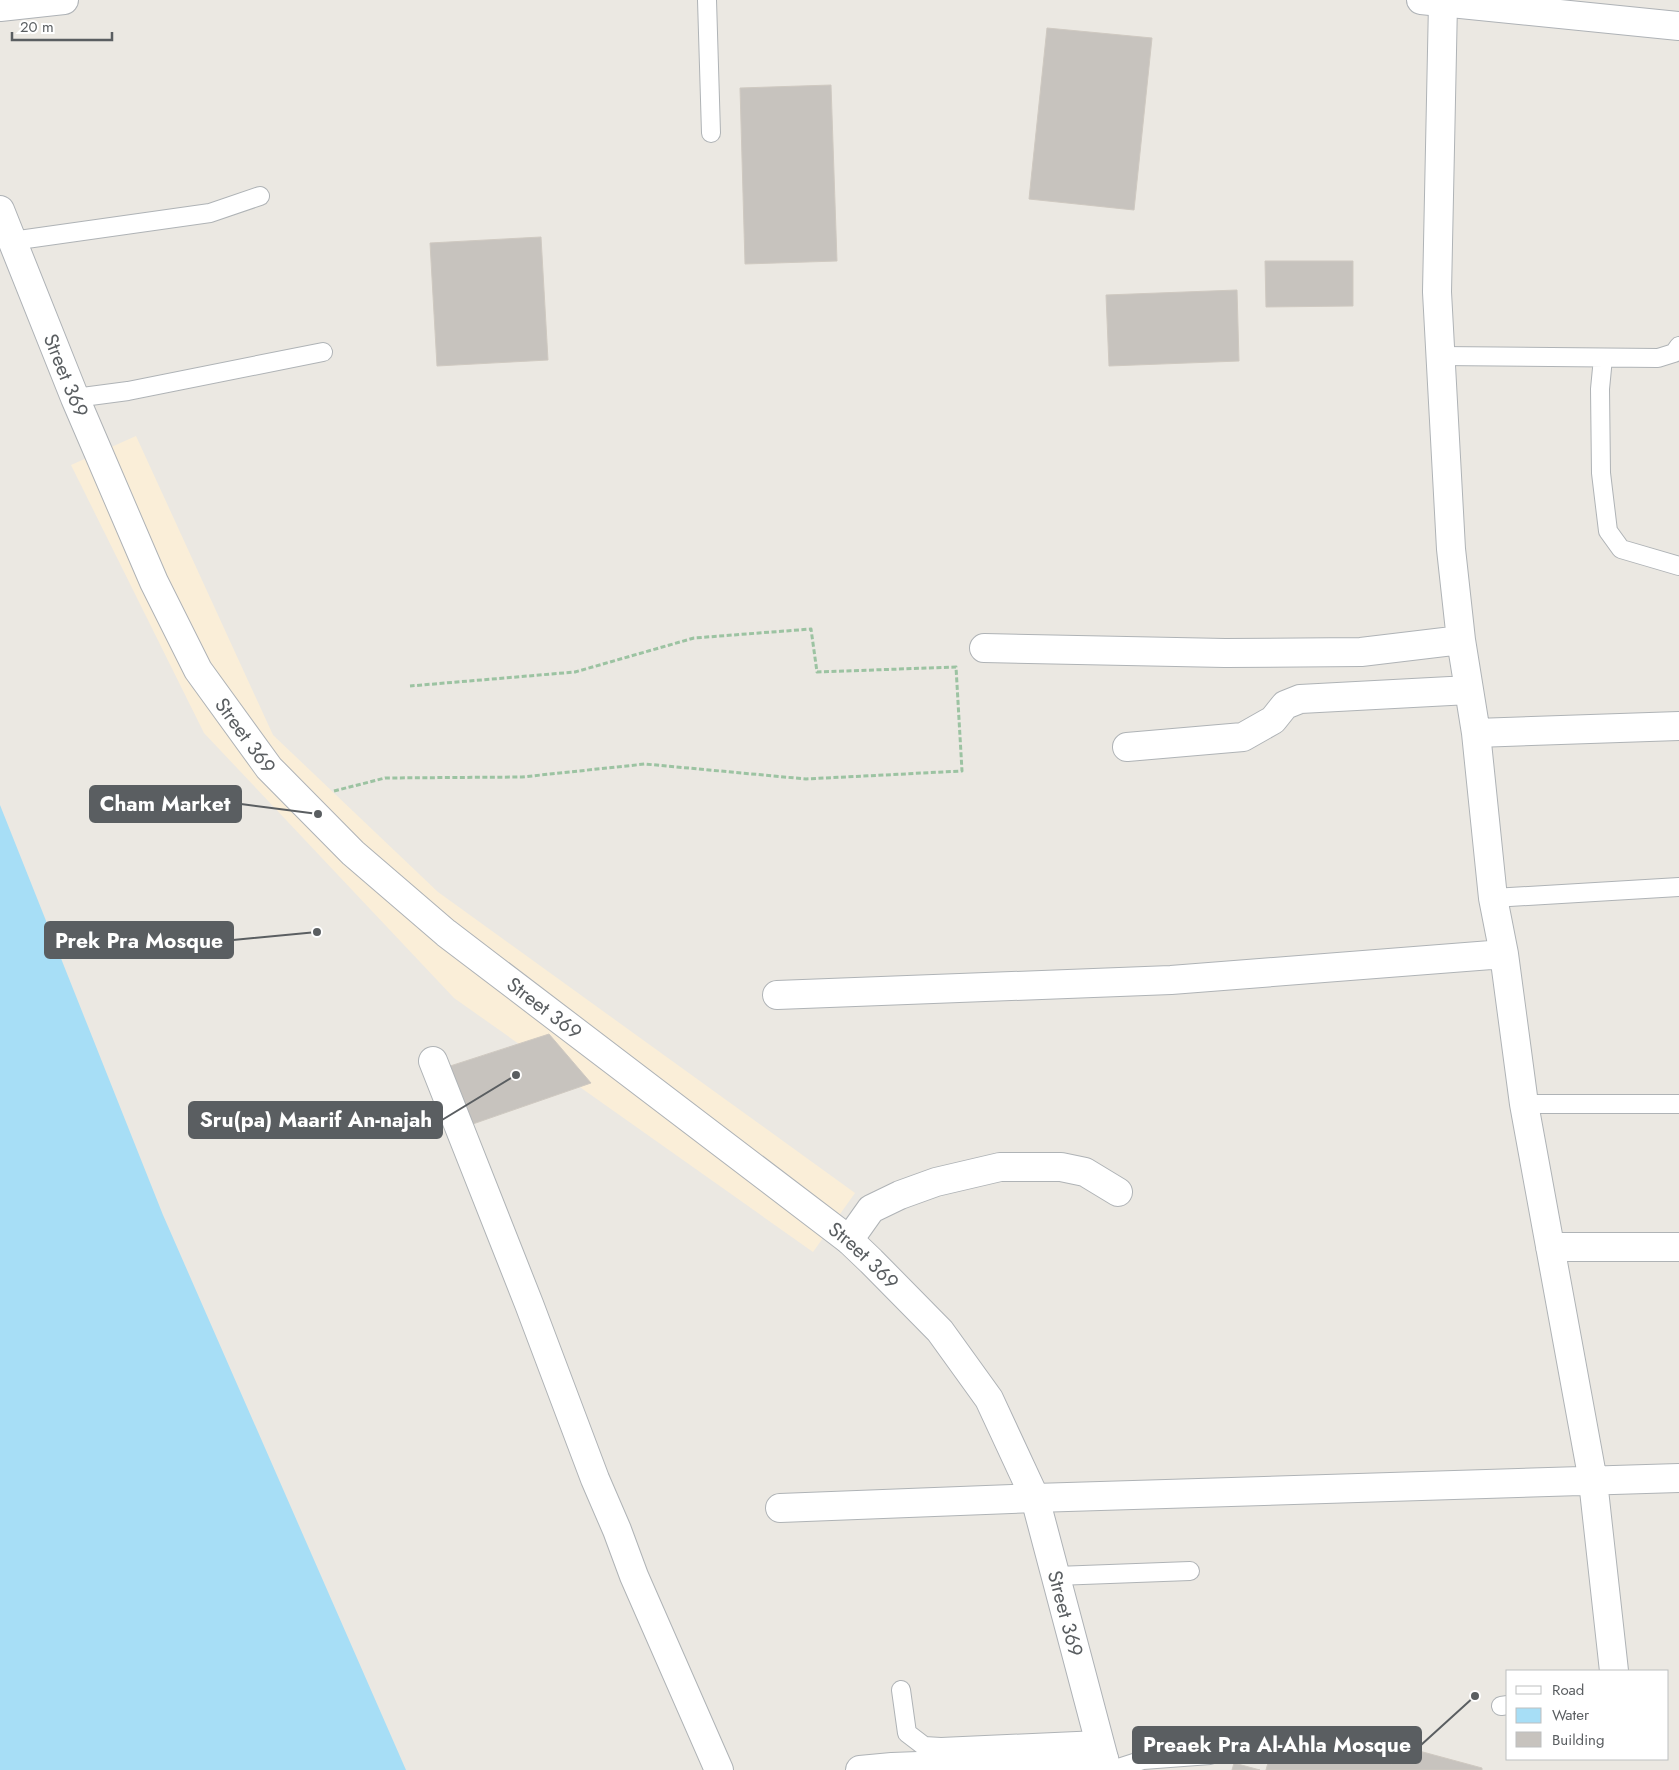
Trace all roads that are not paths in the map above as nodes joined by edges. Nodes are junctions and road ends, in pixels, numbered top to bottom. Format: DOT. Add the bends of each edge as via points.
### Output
graph roads {
  1 [pos="64,0"];
  2 [pos="707,0"];
  3 [pos="1432,1"];
  4 [pos="0,7"];
  5 [pos="1679,26"];
  6 [pos="711,133"];
  7 [pos="260,196"];
  8 [pos="0,210"];
  9 [pos="12,241"];
  10 [pos="1679,346"];
  11 [pos="323,352"];
  12 [pos="1440,356"];
  13 [pos="1603,358"];
  14 [pos="75,398"];
  15 [pos="1679,566"];
  16 [pos="1461,640"];
  17 [pos="984,648"];
  18 [pos="1469,690"];
  19 [pos="1679,726"];
  20 [pos="1476,733"];
  21 [pos="1127,747"];
  22 [pos="1679,887"];
  23 [pos="1493,898"];
  24 [pos="1504,954"];
  25 [pos="777,996"];
  26 [pos="433,1062"];
  27 [pos="1524,1104"];
  28 [pos="1679,1104"];
  29 [pos="1118,1192"];
  30 [pos="849,1240"];
  31 [pos="1550,1247"];
  32 [pos="1679,1247"];
  33 [pos="1679,1478"];
  34 [pos="1593,1481"];
  35 [pos="1035,1498"];
  36 [pos="780,1508"];
  37 [pos="1190,1571"];
  38 [pos="1056,1576"];
  39 [pos="1614,1670"];
  40 [pos="901,1690"];
  41 [pos="1210,1755"];
  42 [pos="1105,1760"];
  43 [pos="719,1770"];
  44 [pos="860,1770"];
  1 -- 4 [label="street"];
  2 -- 6 [label="lane"];
  3 -- 5 [label="street"];
  3 -- 12 [label="street" via="1436,292"];
  7 -- 9 [label="lane" via="210,213"];
  8 -- 9 [label="street, Street 369"];
  9 -- 14 [label="street, Street 369"];
  10 -- 13 [label="lane" via="1674,353 1658,358"];
  11 -- 14 [label="lane" via="128,391"];
  12 -- 13 [label="lane"];
  12 -- 16 [label="street" via="1451,549"];
  13 -- 15 [label="lane" via="1601,474 1608,531 1621,549"];
  14 -- 30 [label="street, Street 369" via="154,582 198,670 269,768 353,853 446,933"];
  16 -- 17 [label="street" via="1361,652"];
  16 -- 18 [label="street"];
  18 -- 20 [label="street"];
  18 -- 21 [label="street" via="1300,700 1285,706 1273,720 1243,737"];
  19 -- 20 [label="street"];
  20 -- 23 [label="street"];
  22 -- 23 [label="lane"];
  23 -- 24 [label="street"];
  24 -- 25 [label="street" via="1171,980"];
  24 -- 27 [label="street"];
  26 -- 43 [label="street" via="634,1576"];
  27 -- 28 [label="lane"];
  27 -- 31 [label="street"];
  29 -- 30 [label="street" via="1085,1172 1061,1167 1000,1167 936,1182 885,1202 871,1209"];
  30 -- 35 [label="street, Street 369" via="940,1332 984,1391"];
  31 -- 32 [label="street"];
  31 -- 34 [label="street"];
  33 -- 34 [label="street"];
  34 -- 35 [label="street"];
  34 -- 39 [label="street"];
  35 -- 36 [label="street"];
  35 -- 38 [label="street, Street 369"];
  37 -- 38 [label="lane"];
  38 -- 42 [label="street, Street 369"];
  40 -- 42 [label="lane" via="907,1733 924,1746"];
  41 -- 42 [label="lane"];
  42 -- 44 [label="street"];
}
